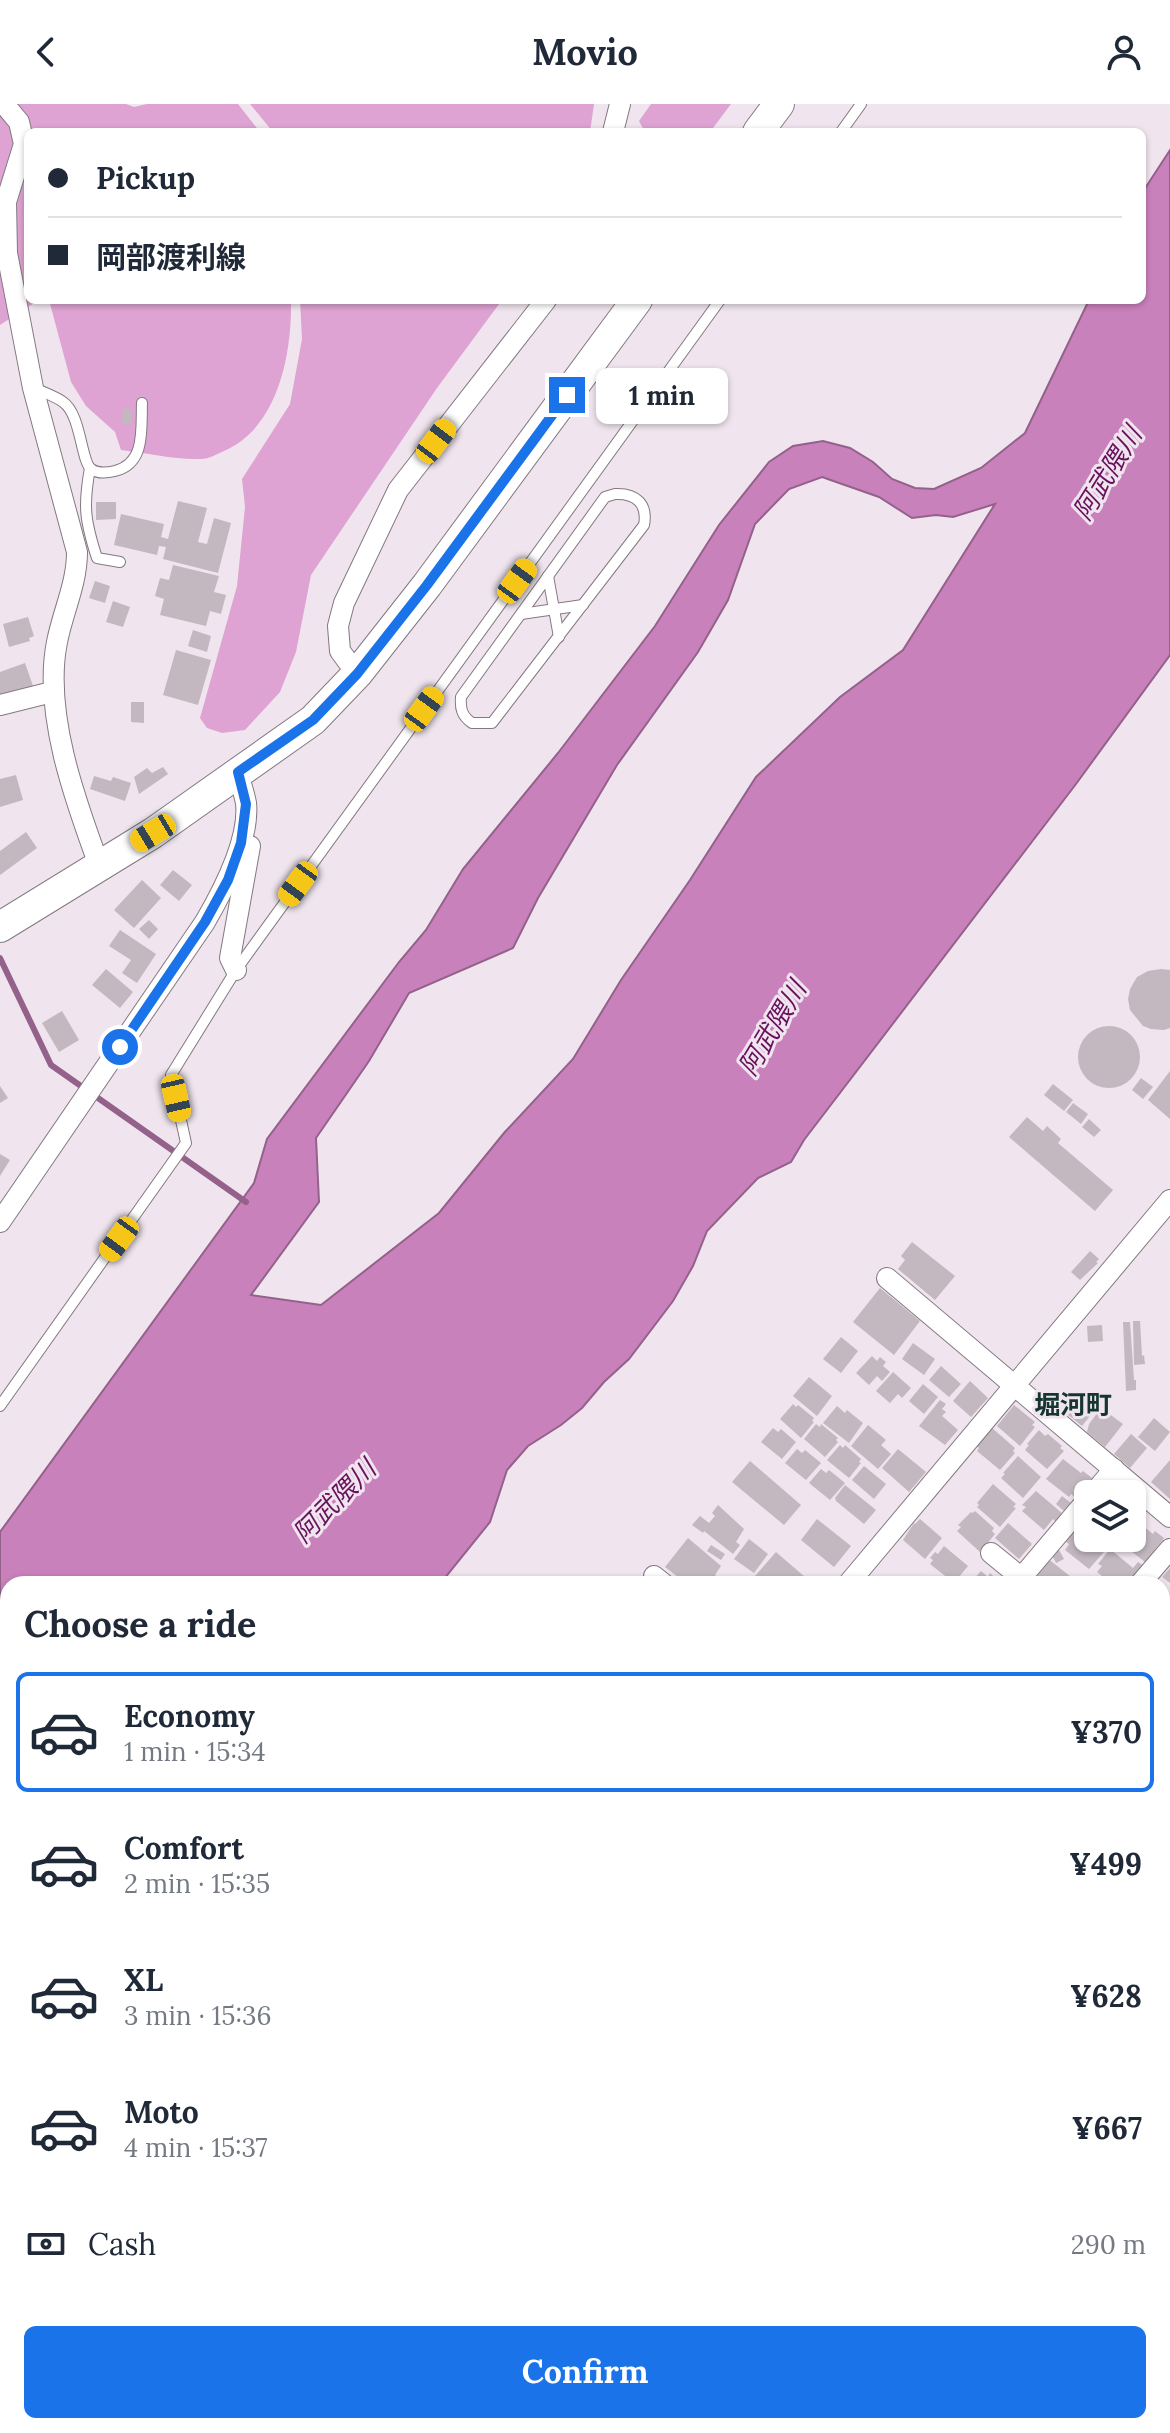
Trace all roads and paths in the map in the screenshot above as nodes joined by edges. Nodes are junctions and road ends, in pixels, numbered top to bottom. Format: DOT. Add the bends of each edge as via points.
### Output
graph roads {
  1 [pos="4,104"];
  2 [pos="620,104"];
  3 [pos="779,104"];
  4 [pos="861,104"];
  5 [pos="614,128"];
  6 [pos="761,128"];
  7 [pos="844,128"];
  8 [pos="543,304"];
  9 [pos="634,304"];
  10 [pos="717,304"];
  11 [pos="33,388"];
  12 [pos="142,403"];
  13 [pos="90,468"];
  14 [pos="120,562"];
  15 [pos="548,576"];
  16 [pos="583,605"];
  17 [pos="554,609"];
  18 [pos="521,614"];
  19 [pos="559,637"];
  20 [pos="357,674"];
  21 [pos="52,692"];
  22 [pos="0,705"];
  23 [pos="238,772"];
  24 [pos="246,804"];
  25 [pos="99,865"];
  26 [pos="0,927"];
  27 [pos="236,970"];
  28 [pos="1170,1200"];
  29 [pos="0,1222"];
  30 [pos="887,1278"];
  31 [pos="1014,1384"];
  32 [pos="0,1406"];
  33 [pos="1114,1469"];
  34 [pos="1105,1480"];
  35 [pos="1074,1517"];
  36 [pos="1170,1517"];
  37 [pos="1170,1549"];
  38 [pos="991,1553"];
  39 [pos="855,1576"];
  40 [pos="1019,1576"];
  41 [pos="1029,1576"];
  42 [pos="1147,1576"];
  1 -- 11 [label="street" via="19,122 24,144 6,202 7,253"];
  2 -- 5 [label="street"];
  3 -- 6 [label="main road"];
  4 -- 7 [label="lane"];
  8 -- 20 [label="street" via="398,490 338,626 340,651"];
  9 -- 20 [label="main road"];
  10 -- 27 [label="lane"];
  11 -- 13 [label="lane" via="66,403"];
  11 -- 21 [label="street" via="77,552"];
  12 -- 13 [label="lane" via="141,446 135,459 118,471"];
  13 -- 14 [label="lane" via="86,524 97,558"];
  15 -- 16 [label="lane" via="605,497 626,494 638,499 644,506 644,525"];
  15 -- 17 [label="lane"];
  15 -- 18 [label="lane"];
  16 -- 17 [label="lane"];
  16 -- 19 [label="lane"];
  17 -- 18 [label="lane"];
  17 -- 19 [label="lane"];
  18 -- 19 [label="lane" via="461,697 462,714 472,723 492,723"];
  20 -- 23 [label="main road" via="313,720"];
  21 -- 22 [label="street"];
  21 -- 25 [label="street" via="78,808"];
  23 -- 24 [label="street"];
  23 -- 25 [label="main road"];
  24 -- 27 [label="street" via="253,827 230,958"];
  24 -- 29 [label="street" via="241,843 205,922"];
  25 -- 26 [label="main road"];
  27 -- 32 [label="lane" via="171,1075 186,1143"];
  28 -- 31 [label="street"];
  30 -- 31 [label="street"];
  31 -- 33 [label="street"];
  31 -- 39 [label="street"];
  33 -- 34 [label="street"];
  33 -- 36 [label="street"];
  35 -- 41 [label="street"];
  37 -- 42 [label="street"];
  38 -- 40 [label="street"];
}
